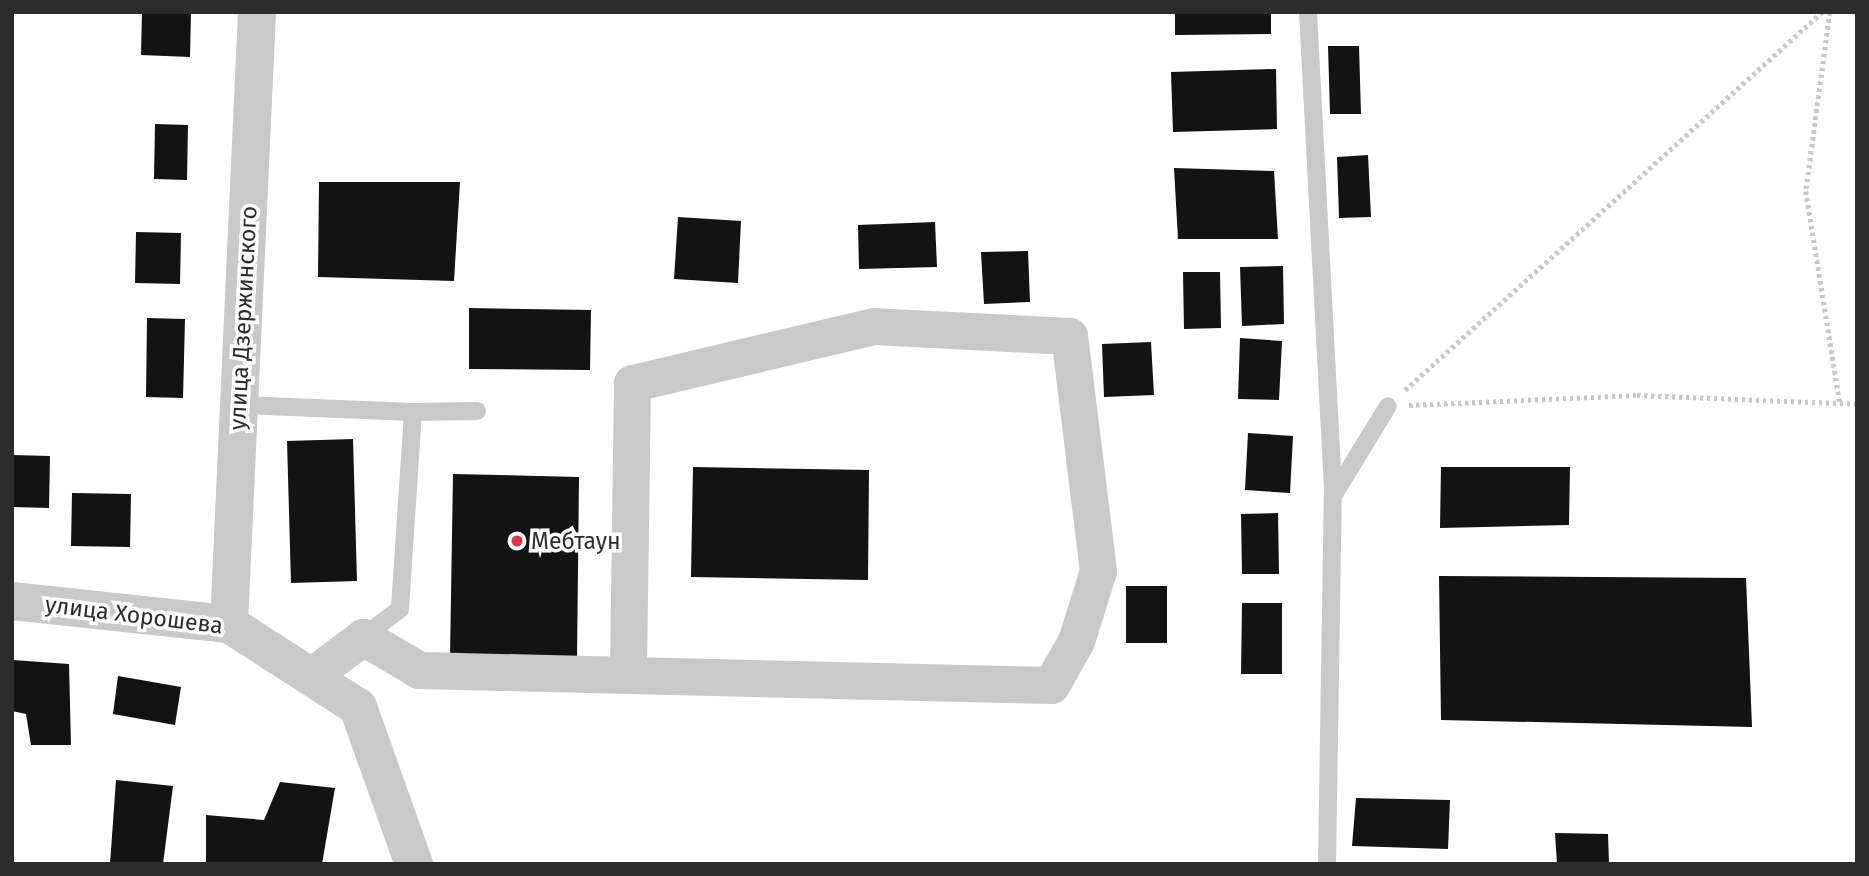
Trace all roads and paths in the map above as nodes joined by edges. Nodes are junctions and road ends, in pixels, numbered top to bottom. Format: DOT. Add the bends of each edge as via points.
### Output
graph roads {
  1 [pos="257,12"];
  2 [pos="1308,12"];
  3 [pos="1822,12"];
  4 [pos="1830,12"];
  5 [pos="1840,403"];
  6 [pos="1857,404"];
  7 [pos="239,405"];
  8 [pos="1388,407"];
  9 [pos="477,411"];
  10 [pos="413,412"];
  11 [pos="1333,496"];
  12 [pos="12,601"];
  13 [pos="229,624"];
  14 [pos="363,637"];
  15 [pos="628,672"];
  16 [pos="311,676"];
  17 [pos="414,864"];
  18 [pos="1327,864"];
  1 -- 7 [label="street, улица Дзержинского"];
  2 -- 11 [label="lane"];
  3 -- 8 [label="path"];
  4 -- 5 [label="path" via="1806,191"];
  5 -- 6 [label="path"];
  5 -- 8 [label="path" via="1637,395"];
  7 -- 10 [label="lane"];
  7 -- 13 [label="street, улица Дзержинского"];
  8 -- 11 [label="lane"];
  9 -- 10 [label="lane"];
  10 -- 14 [label="lane" via="400,609"];
  11 -- 18 [label="lane"];
  12 -- 13 [label="street, улица Хорошева"];
  13 -- 16 [label="street, улица Хорошева"];
  14 -- 15 [label="street" via="419,670"];
  14 -- 16 [label="street"];
  15 -- 15 [label="street" via="1051,685 1076,641 1098,571 1069,336 874,326 632,383"];
  16 -- 17 [label="street, улица Хорошева" via="358,707"];
}
